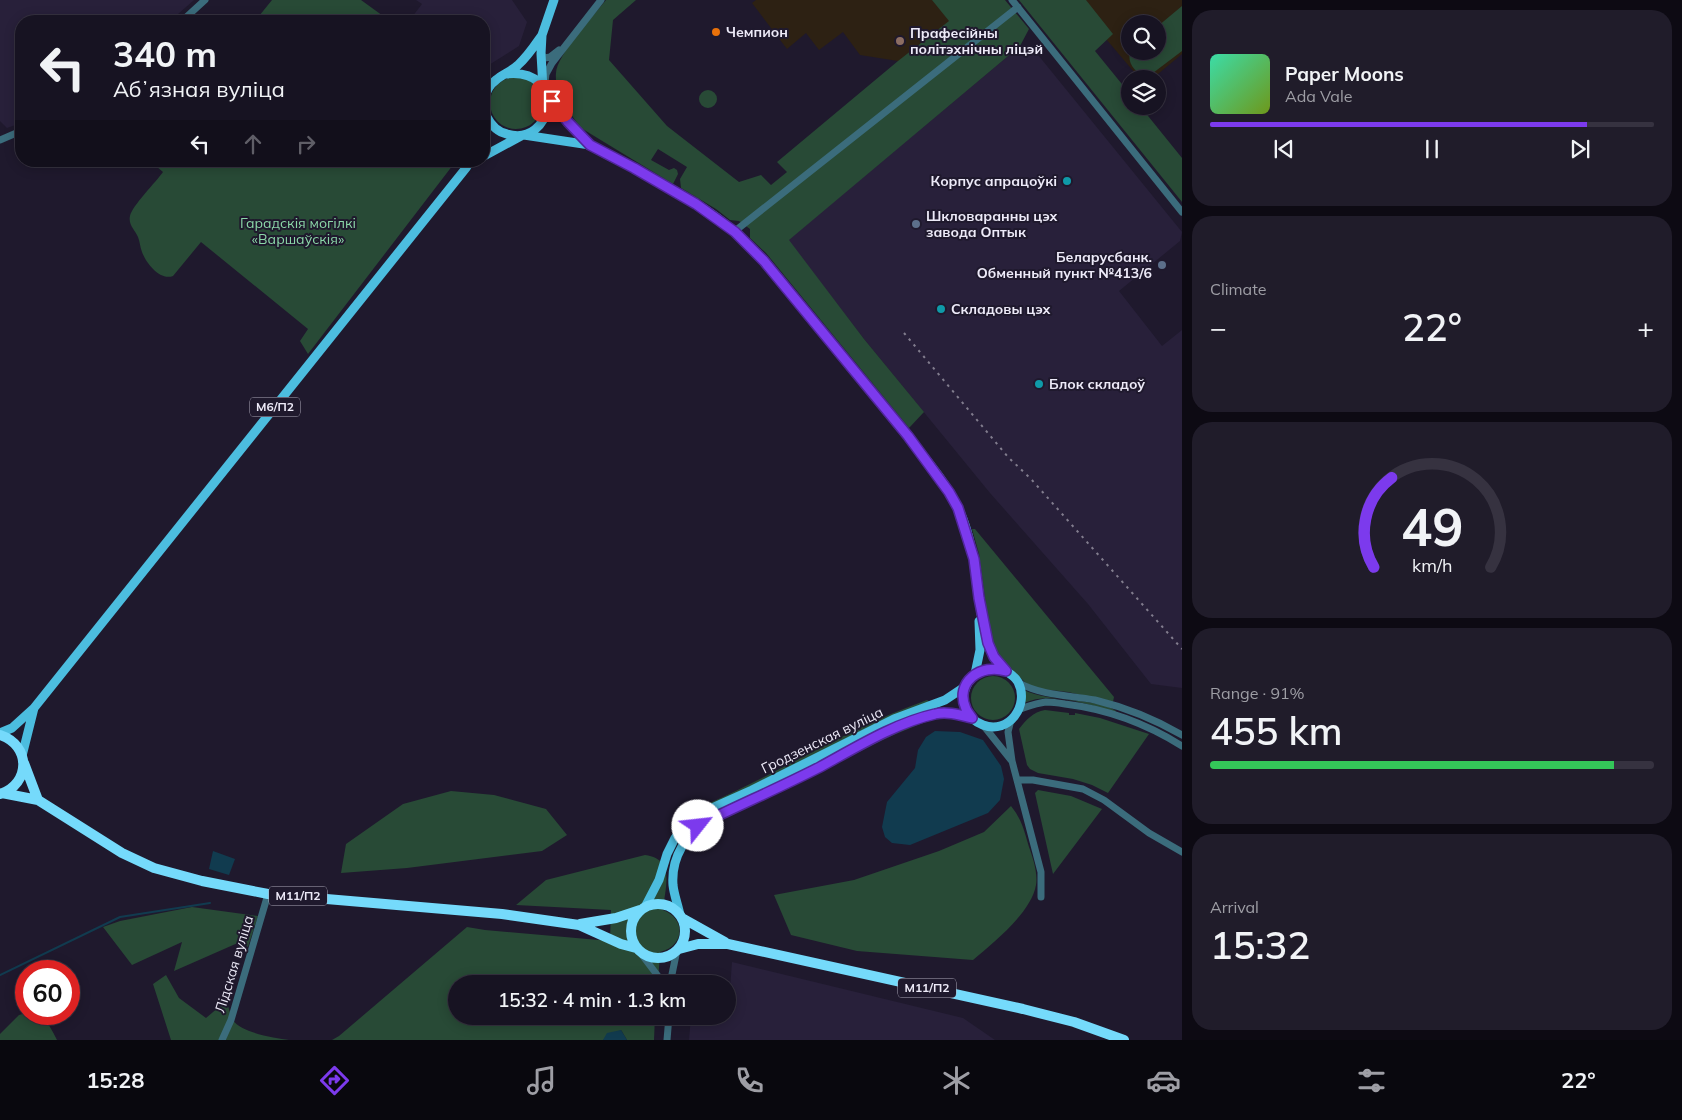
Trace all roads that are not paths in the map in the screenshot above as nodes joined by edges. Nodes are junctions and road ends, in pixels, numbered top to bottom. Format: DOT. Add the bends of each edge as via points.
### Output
graph roads {
  1 [pos="205,0"];
  2 [pos="554,0"];
  3 [pos="601,0"];
  4 [pos="1012,0"];
  5 [pos="1018,7"];
  6 [pos="189,15"];
  7 [pos="542,35"];
  8 [pos="567,44"];
  9 [pos="541,54"];
  10 [pos="506,74"];
  11 [pos="490,86"];
  12 [pos="544,90"];
  13 [pos="490,122"];
  14 [pos="15,134"];
  15 [pos="524,135"];
  16 [pos="0,140"];
  17 [pos="590,145"];
  18 [pos="490,153"];
  19 [pos="466,167"];
  20 [pos="1182,212"];
  21 [pos="735,232"];
  22 [pos="979,598"];
  23 [pos="1006,671"];
  24 [pos="974,674"];
  25 [pos="1019,683"];
  26 [pos="966,686"];
  27 [pos="34,708"];
  28 [pos="1020,709"];
  29 [pos="972,718"];
  30 [pos="1012,720"];
  31 [pos="983,725"];
  32 [pos="0,734"];
  33 [pos="1182,735"];
  34 [pos="1182,746"];
  35 [pos="23,759"];
  36 [pos="1012,761"];
  37 [pos="1018,780"];
  38 [pos="1,794"];
  39 [pos="38,800"];
  40 [pos="1182,852"];
  41 [pos="268,894"];
  42 [pos="1041,897"];
  43 [pos="642,909"];
  44 [pos="681,917"];
  45 [pos="578,925"];
  46 [pos="728,944"];
  47 [pos="678,949"];
  48 [pos="638,950"];
  49 [pos="657,975"];
  50 [pos="672,975"];
  51 [pos="668,1025"];
  52 [pos="222,1040"];
  53 [pos="667,1040"];
  54 [pos="1124,1040"];
  1 -- 6 [label="street"];
  2 -- 7 [label="main road"];
  3 -- 8 [label="street"];
  4 -- 5 [label="street"];
  5 -- 20 [label="street"];
  5 -- 21 [label="street"];
  7 -- 9 [label="main road"];
  7 -- 10 [label="main road" via="525,58"];
  8 -- 9 [label="street" via="550,57 545,58"];
  8 -- 12 [label="street" via="546,74"];
  9 -- 12 [label="main road"];
  10 -- 11 [label="main road"];
  10 -- 12 [label="main road" via="532,77"];
  12 -- 15 [label="main road" via="547,105 543,120 532,132"];
  12 -- 17 [label="main road"];
  13 -- 15 [label="main road" via="505,134"];
  14 -- 16 [label="street"];
  15 -- 17 [label="main road"];
  15 -- 18 [label="main road"];
  17 -- 21 [label="main road" via="701,207"];
  19 -- 27 [label="main road, М6/П2"];
  21 -- 22 [label="main road" via="764,261 908,436 949,492 958,508 974,559"];
  22 -- 23 [label="main road" via="988,643 994,657"];
  22 -- 24 [label="main road" via="980,650"];
  23 -- 24 [label="main road" via="990,668"];
  23 -- 25 [label="main road"];
  24 -- 26 [label="main road"];
  25 -- 28 [label="main road"];
  25 -- 33 [label="street" via="1043,693 1095,700 1117,707"];
  26 -- 29 [label="main road" via="963,698"];
  26 -- 43 [label="main road, Гродзенская вуліца" via="945,700 894,719 690,819 675,838 659,880"];
  27 -- 32 [label="main road, М6/П2" via="12,728"];
  27 -- 35 [label="main road, М6/П2"];
  28 -- 30 [label="main road"];
  28 -- 34 [label="street" via="1048,702 1078,706 1146,727"];
  29 -- 31 [label="main road"];
  29 -- 44 [label="main road, Гродзенская вуліца" via="950,713 911,722 698,826 675,860 673,884"];
  30 -- 31 [label="main road" via="993,727"];
  30 -- 36 [label="street" via="1008,732"];
  31 -- 36 [label="street"];
  32 -- 35 [label="highway" via="14,743"];
  35 -- 38 [label="highway, М11/П2" via="19,781"];
  35 -- 39 [label="highway"];
  36 -- 37 [label="street"];
  37 -- 40 [label="street" via="1083,789"];
  37 -- 42 [label="street" via="1042,872"];
  38 -- 39 [label="highway, М11/П2"];
  39 -- 41 [label="highway, М11/П2" via="122,853 154,868 202,882"];
  41 -- 45 [label="highway, М11/П2" via="502,914"];
  41 -- 52 [label="street, Лідская вуліца" via="231,1020"];
  43 -- 44 [label="highway, М11/П2" via="664,904 676,910"];
  43 -- 45 [label="highway, М11/П2"];
  43 -- 48 [label="highway" via="631,928"];
  44 -- 46 [label="highway, М11/П2"];
  44 -- 47 [label="highway" via="685,934"];
  45 -- 48 [label="highway, М11/П2"];
  46 -- 47 [label="highway, М11/П2" via="698,944"];
  46 -- 54 [label="highway, М11/П2" via="1023,1009 1074,1022"];
  47 -- 48 [label="highway, М11/П2" via="658,958 648,957"];
  47 -- 50 [label="street"];
  48 -- 49 [label="street"];
  51 -- 53 [label="street"];
}
